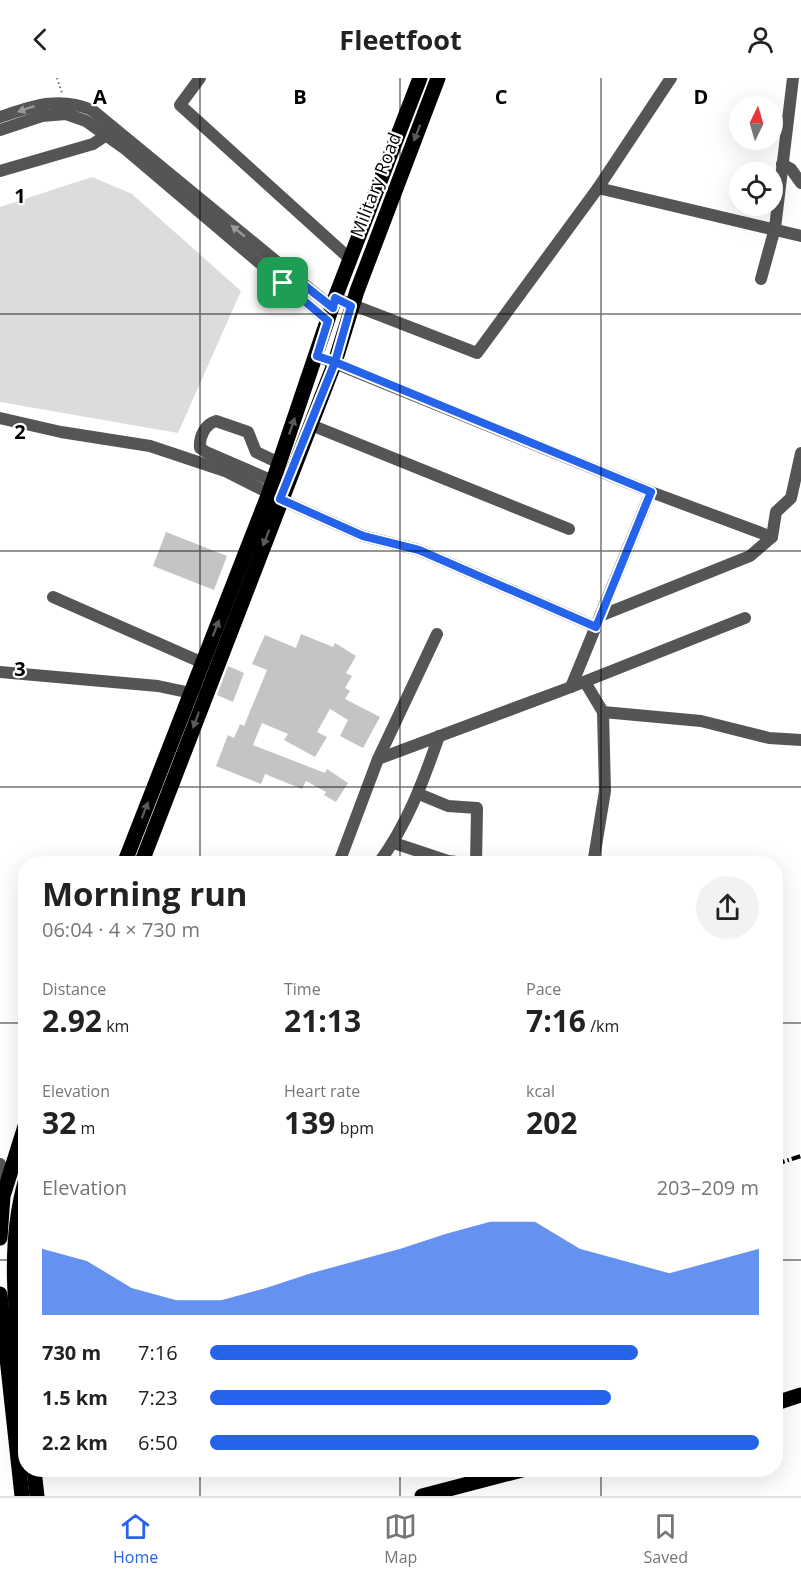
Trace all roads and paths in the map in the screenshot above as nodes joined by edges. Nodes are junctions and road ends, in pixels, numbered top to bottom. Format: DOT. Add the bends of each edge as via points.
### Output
graph roads {
  1 [pos="57,78"];
  2 [pos="200,78"];
  3 [pos="420,78"];
  4 [pos="438,78"];
  5 [pos="671,78"];
  6 [pos="794,78"];
  7 [pos="801,86"];
  8 [pos="65,108"];
  9 [pos="0,117"];
  10 [pos="0,130"];
  11 [pos="111,132"];
  12 [pos="782,162"];
  13 [pos="783,165"];
  14 [pos="0,171"];
  15 [pos="801,183"];
  16 [pos="598,188"];
  17 [pos="776,216"];
  18 [pos="775,228"];
  19 [pos="801,236"];
  20 [pos="350,259"];
  21 [pos="761,279"];
  22 [pos="351,306"];
  23 [pos="332,309"];
  24 [pos="317,356"];
  25 [pos="335,362"];
  26 [pos="0,418"];
  27 [pos="311,424"];
  28 [pos="801,453"];
  29 [pos="279,463"];
  30 [pos="274,491"];
  31 [pos="651,492"];
  32 [pos="569,529"];
  33 [pos="772,537"];
  34 [pos="52,597"];
  35 [pos="745,618"];
  36 [pos="598,621"];
  37 [pos="437,634"];
  38 [pos="202,663"];
  39 [pos="0,672"];
  40 [pos="585,682"];
  41 [pos="571,687"];
  42 [pos="191,693"];
  43 [pos="603,712"];
  44 [pos="440,736"];
  45 [pos="801,740"];
  46 [pos="378,759"];
  47 [pos="419,794"];
  48 [pos="394,843"];
  49 [pos="127,856"];
  50 [pos="144,856"];
  51 [pos="342,856"];
  52 [pos="384,856"];
  53 [pos="433,856"];
  54 [pos="476,856"];
  55 [pos="594,856"];
  56 [pos="18,1133"];
  57 [pos="18,1143"];
  58 [pos="0,1153"];
  59 [pos="0,1164"];
  60 [pos="4,1178"];
  61 [pos="2,1195"];
  62 [pos="18,1199"];
  63 [pos="18,1227"];
  64 [pos="0,1238"];
  65 [pos="13,1293"];
  66 [pos="18,1333"];
  67 [pos="801,1395"];
  68 [pos="783,1400"];
  69 [pos="18,1406"];
  70 [pos="21,1477"];
  71 [pos="35,1477"];
  72 [pos="495,1477"];
  73 [pos="22,1496"];
  74 [pos="37,1496"];
  75 [pos="422,1496"];
  1 -- 8 [label="path"];
  2 -- 20 [label="street" via="180,105"];
  3 -- 20 [label="main road, Military Road"];
  4 -- 22 [label="main road, Military Road, one-way"];
  5 -- 16 [label="street"];
  6 -- 7 [label="street"];
  6 -- 12 [label="street"];
  8 -- 9 [label="street, one-way" via="38,104"];
  8 -- 10 [label="street"];
  8 -- 11 [label="street" via="92,110"];
  11 -- 14 [label="street" via="93,144"];
  11 -- 23 [label="street" via="286,278"];
  13 -- 15 [label="street"];
  16 -- 18 [label="street"];
  16 -- 22 [label="street" via="477,353"];
  17 -- 18 [label="street"];
  18 -- 19 [label="street"];
  18 -- 21 [label="street"];
  20 -- 23 [label="main road, Military Road"];
  22 -- 23 [label="street"];
  22 -- 25 [label="main road, Military Road"];
  23 -- 24 [label="main road, Military Road"];
  24 -- 25 [label="street"];
  29 -- 24 [label="main road, Military Road, one-way"];
  25 -- 27 [label="main road, Military Road"];
  25 -- 31 [label="street"];
  26 -- 30 [label="street" via="150,446"];
  27 -- 30 [label="main road, Military Road"];
  27 -- 32 [label="street"];
  28 -- 33 [label="street" via="791,498 776,512"];
  29 -- 30 [label="main road, Military Road"];
  29 -- 30 [label="street" via="256,452 248,432 216,421 206,428 200,442 200,448 206,452"];
  30 -- 36 [label="street" via="363,536 419,550"];
  38 -- 30 [label="main road, one-way"];
  30 -- 50 [label="main road, one-way"];
  31 -- 33 [label="street"];
  31 -- 36 [label="street"];
  33 -- 36 [label="street" via="750,556"];
  34 -- 38 [label="street"];
  35 -- 40 [label="street"];
  36 -- 41 [label="street"];
  37 -- 46 [label="street"];
  38 -- 42 [label="main road"];
  39 -- 42 [label="street" via="158,686"];
  40 -- 41 [label="street"];
  40 -- 43 [label="street"];
  41 -- 44 [label="street"];
  49 -- 42 [label="main road, one-way"];
  43 -- 45 [label="street" via="701,721 769,738"];
  43 -- 55 [label="street" via="605,791"];
  44 -- 46 [label="street"];
  44 -- 47 [label="street"];
  46 -- 51 [label="street"];
  47 -- 48 [label="street"];
  47 -- 54 [label="street" via="448,806 477,808"];
  48 -- 52 [label="street"];
  48 -- 53 [label="street"];
  56 -- 58 [label="main road"];
  57 -- 60 [label="main road"];
  59 -- 60 [label="street"];
  60 -- 61 [label="main road"];
  61 -- 62 [label="main road"];
  61 -- 64 [label="main road"];
  63 -- 65 [label="main road"];
  65 -- 66 [label="main road"];
  65 -- 69 [label="main road"];
  67 -- 68 [label="main road"];
  70 -- 73 [label="main road"];
  71 -- 74 [label="main road"];
  72 -- 75 [label="main road"];
}
